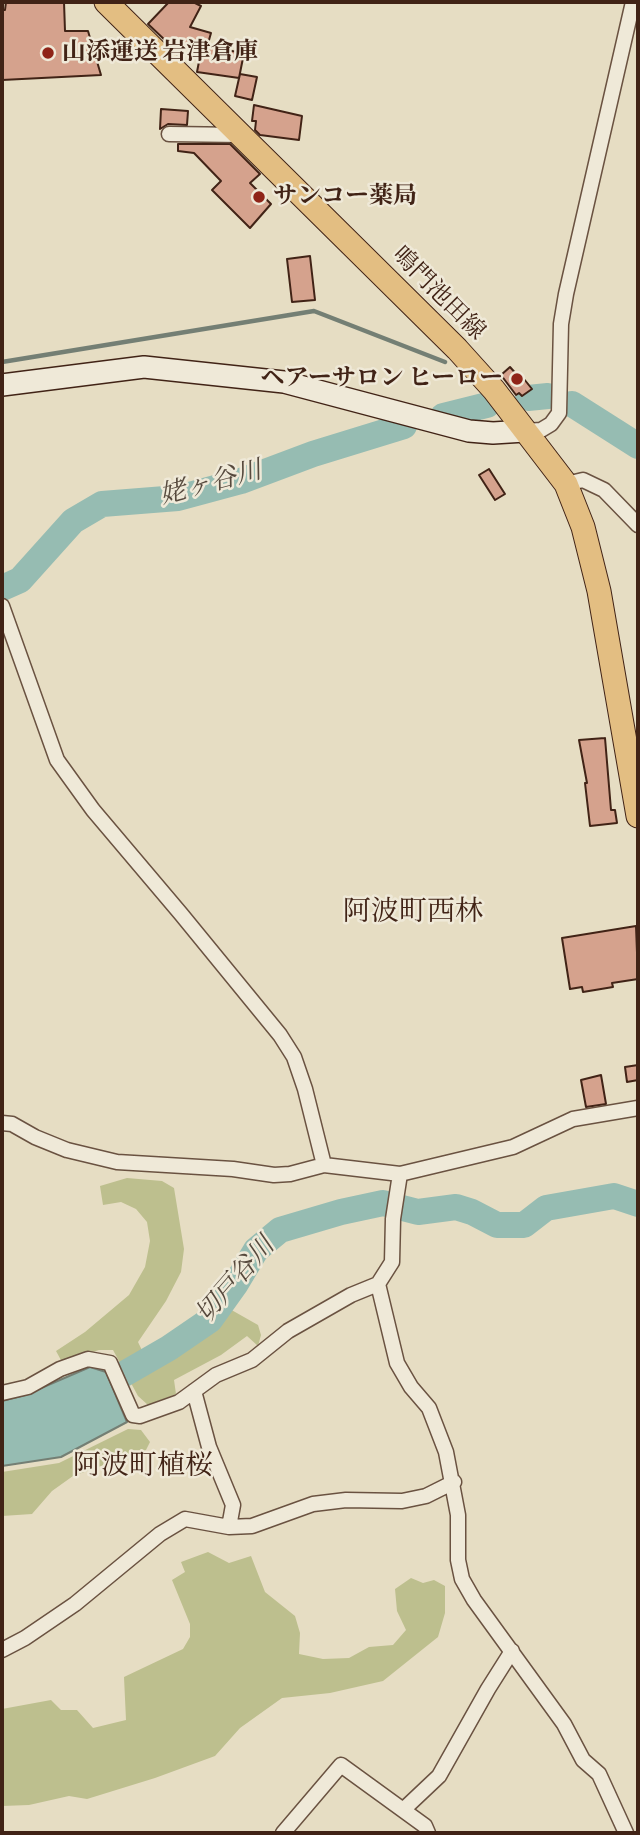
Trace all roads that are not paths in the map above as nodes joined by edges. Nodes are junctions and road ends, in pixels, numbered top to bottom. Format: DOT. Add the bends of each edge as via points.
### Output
graph roads {
  1 [pos="106,2"];
  2 [pos="633,2"];
  3 [pos="169,134"];
  4 [pos="241,135"];
  5 [pos="2,386"];
  6 [pos="525,431"];
  7 [pos="566,484"];
  8 [pos="638,524"];
  9 [pos="2,606"];
  10 [pos="638,816"];
  11 [pos="638,1108"];
  12 [pos="2,1123"];
  13 [pos="324,1165"];
  14 [pos="400,1174"];
  15 [pos="378,1284"];
  16 [pos="194,1391"];
  17 [pos="2,1393"];
  18 [pos="454,1482"];
  19 [pos="229,1527"];
  20 [pos="2,1650"];
  21 [pos="512,1651"];
  22 [pos="403,1810"];
  23 [pos="283,1833"];
  24 [pos="428,1833"];
  25 [pos="626,1833"];
  1 -- 4 [label="main road, 鳴門池田線"];
  2 -- 6 [label="street" via="566,294 559,413 541,430"];
  3 -- 4 [label="street"];
  4 -- 6 [label="main road, 鳴門池田線" via="457,349"];
  5 -- 6 [label="main road" via="144,367 285,382 468,431"];
  6 -- 7 [label="main road, 鳴門池田線"];
  7 -- 8 [label="street" via="583,480 604,491"];
  7 -- 10 [label="main road, 鳴門池田線" via="583,527 599,591"];
  9 -- 13 [label="street" via="57,761 294,1057"];
  11 -- 14 [label="street" via="573,1119 513,1147"];
  12 -- 13 [label="street" via="67,1150 117,1161 274,1175"];
  13 -- 14 [label="street"];
  14 -- 15 [label="street" via="392,1262"];
  15 -- 16 [label="street" via="288,1331 253,1360"];
  15 -- 18 [label="street" via="397,1363 429,1408"];
  16 -- 17 [label="street" via="179,1402 132,1415 110,1363 88,1359 28,1387"];
  16 -- 19 [label="street" via="209,1447 233,1505"];
  18 -- 19 [label="street" via="426,1496 402,1501 313,1504 252,1527"];
  18 -- 21 [label="street" via="462,1579"];
  19 -- 20 [label="street" via="185,1519 75,1604"];
  21 -- 22 [label="street" via="439,1776"];
  21 -- 25 [label="street" via="564,1724 583,1760 599,1774"];
  22 -- 23 [label="street" via="341,1765"];
  22 -- 24 [label="street"];
}
